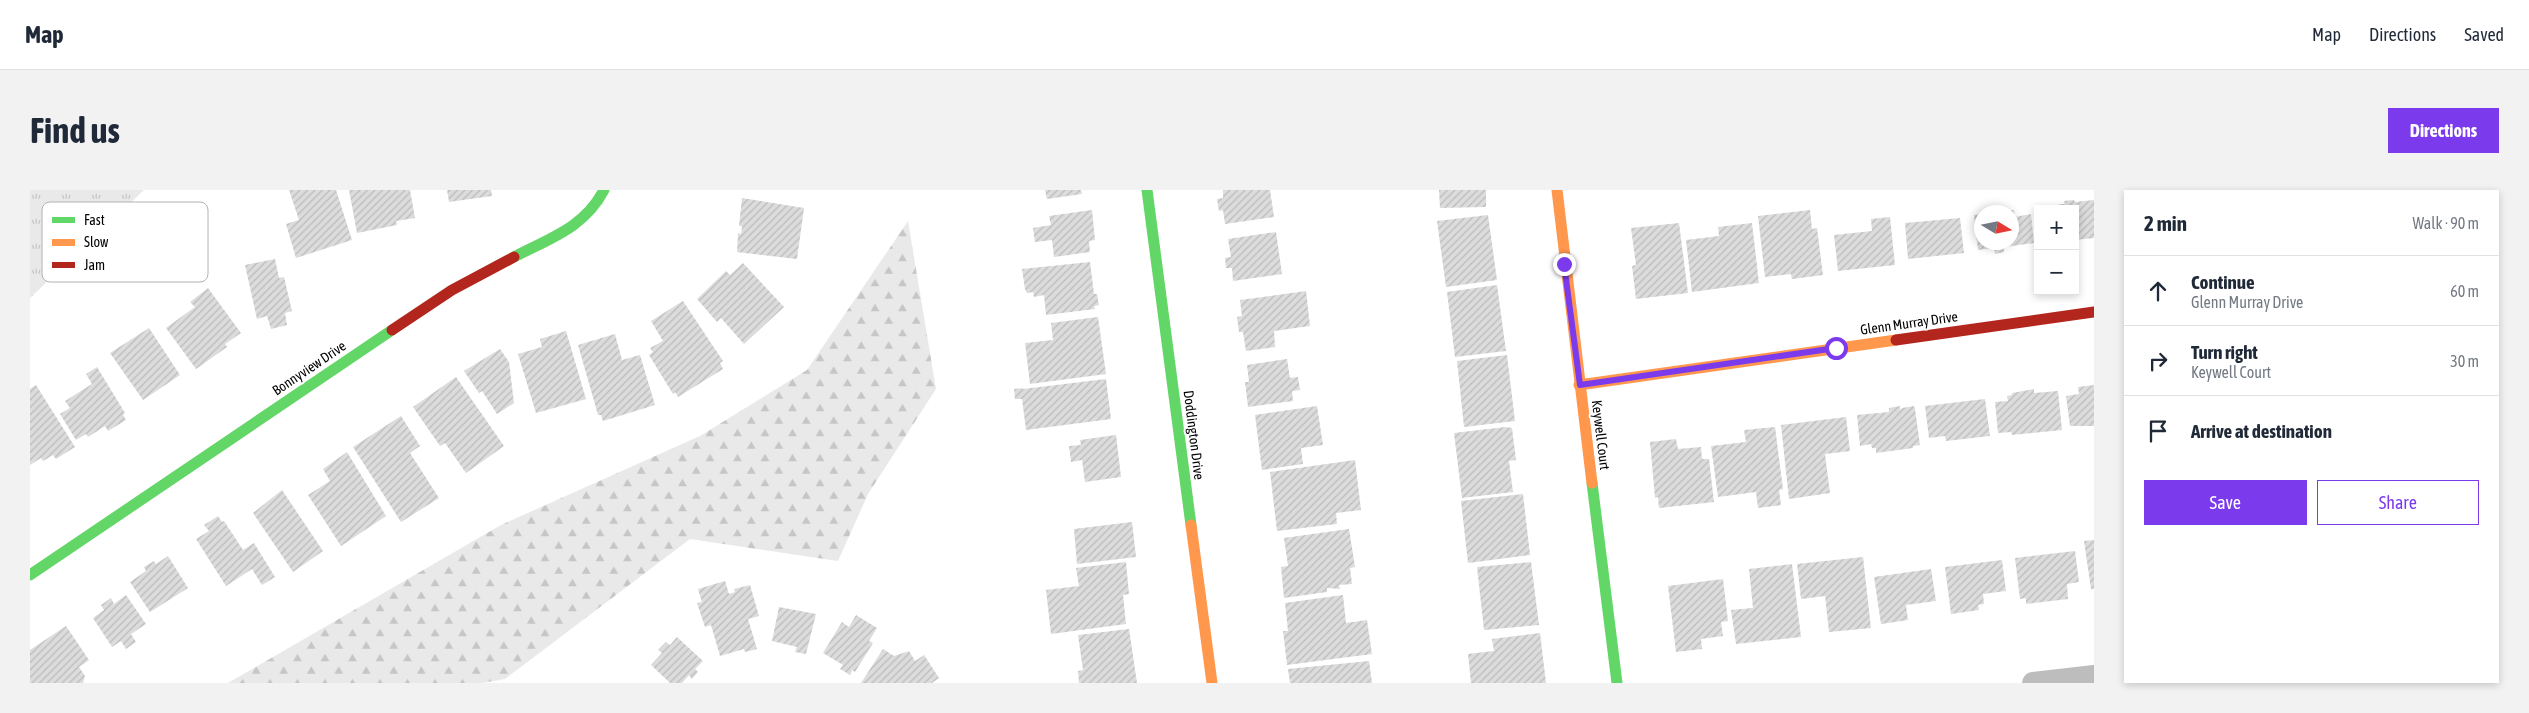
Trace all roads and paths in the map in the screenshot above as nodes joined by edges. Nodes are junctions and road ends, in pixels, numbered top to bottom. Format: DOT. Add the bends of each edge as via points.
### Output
graph roads {
  1 [pos="604,190"];
  2 [pos="1147,190"];
  3 [pos="1557,190"];
  4 [pos="2094,312"];
  5 [pos="1580,385"];
  6 [pos="30,575"];
  7 [pos="2094,676"];
  8 [pos="1212,683"];
  9 [pos="1617,683"];
  10 [pos="2032,683"];
  1 -- 6 [label="street, Bonnyview Drive" via="595,208 580,222 452,290"];
  2 -- 8 [label="street, Doddington Drive"];
  3 -- 5 [label="street, Keywell Court"];
  4 -- 5 [label="street, Glenn Murray Drive"];
  5 -- 9 [label="street, Keywell Court"];
  7 -- 10 [label="street"];
}
